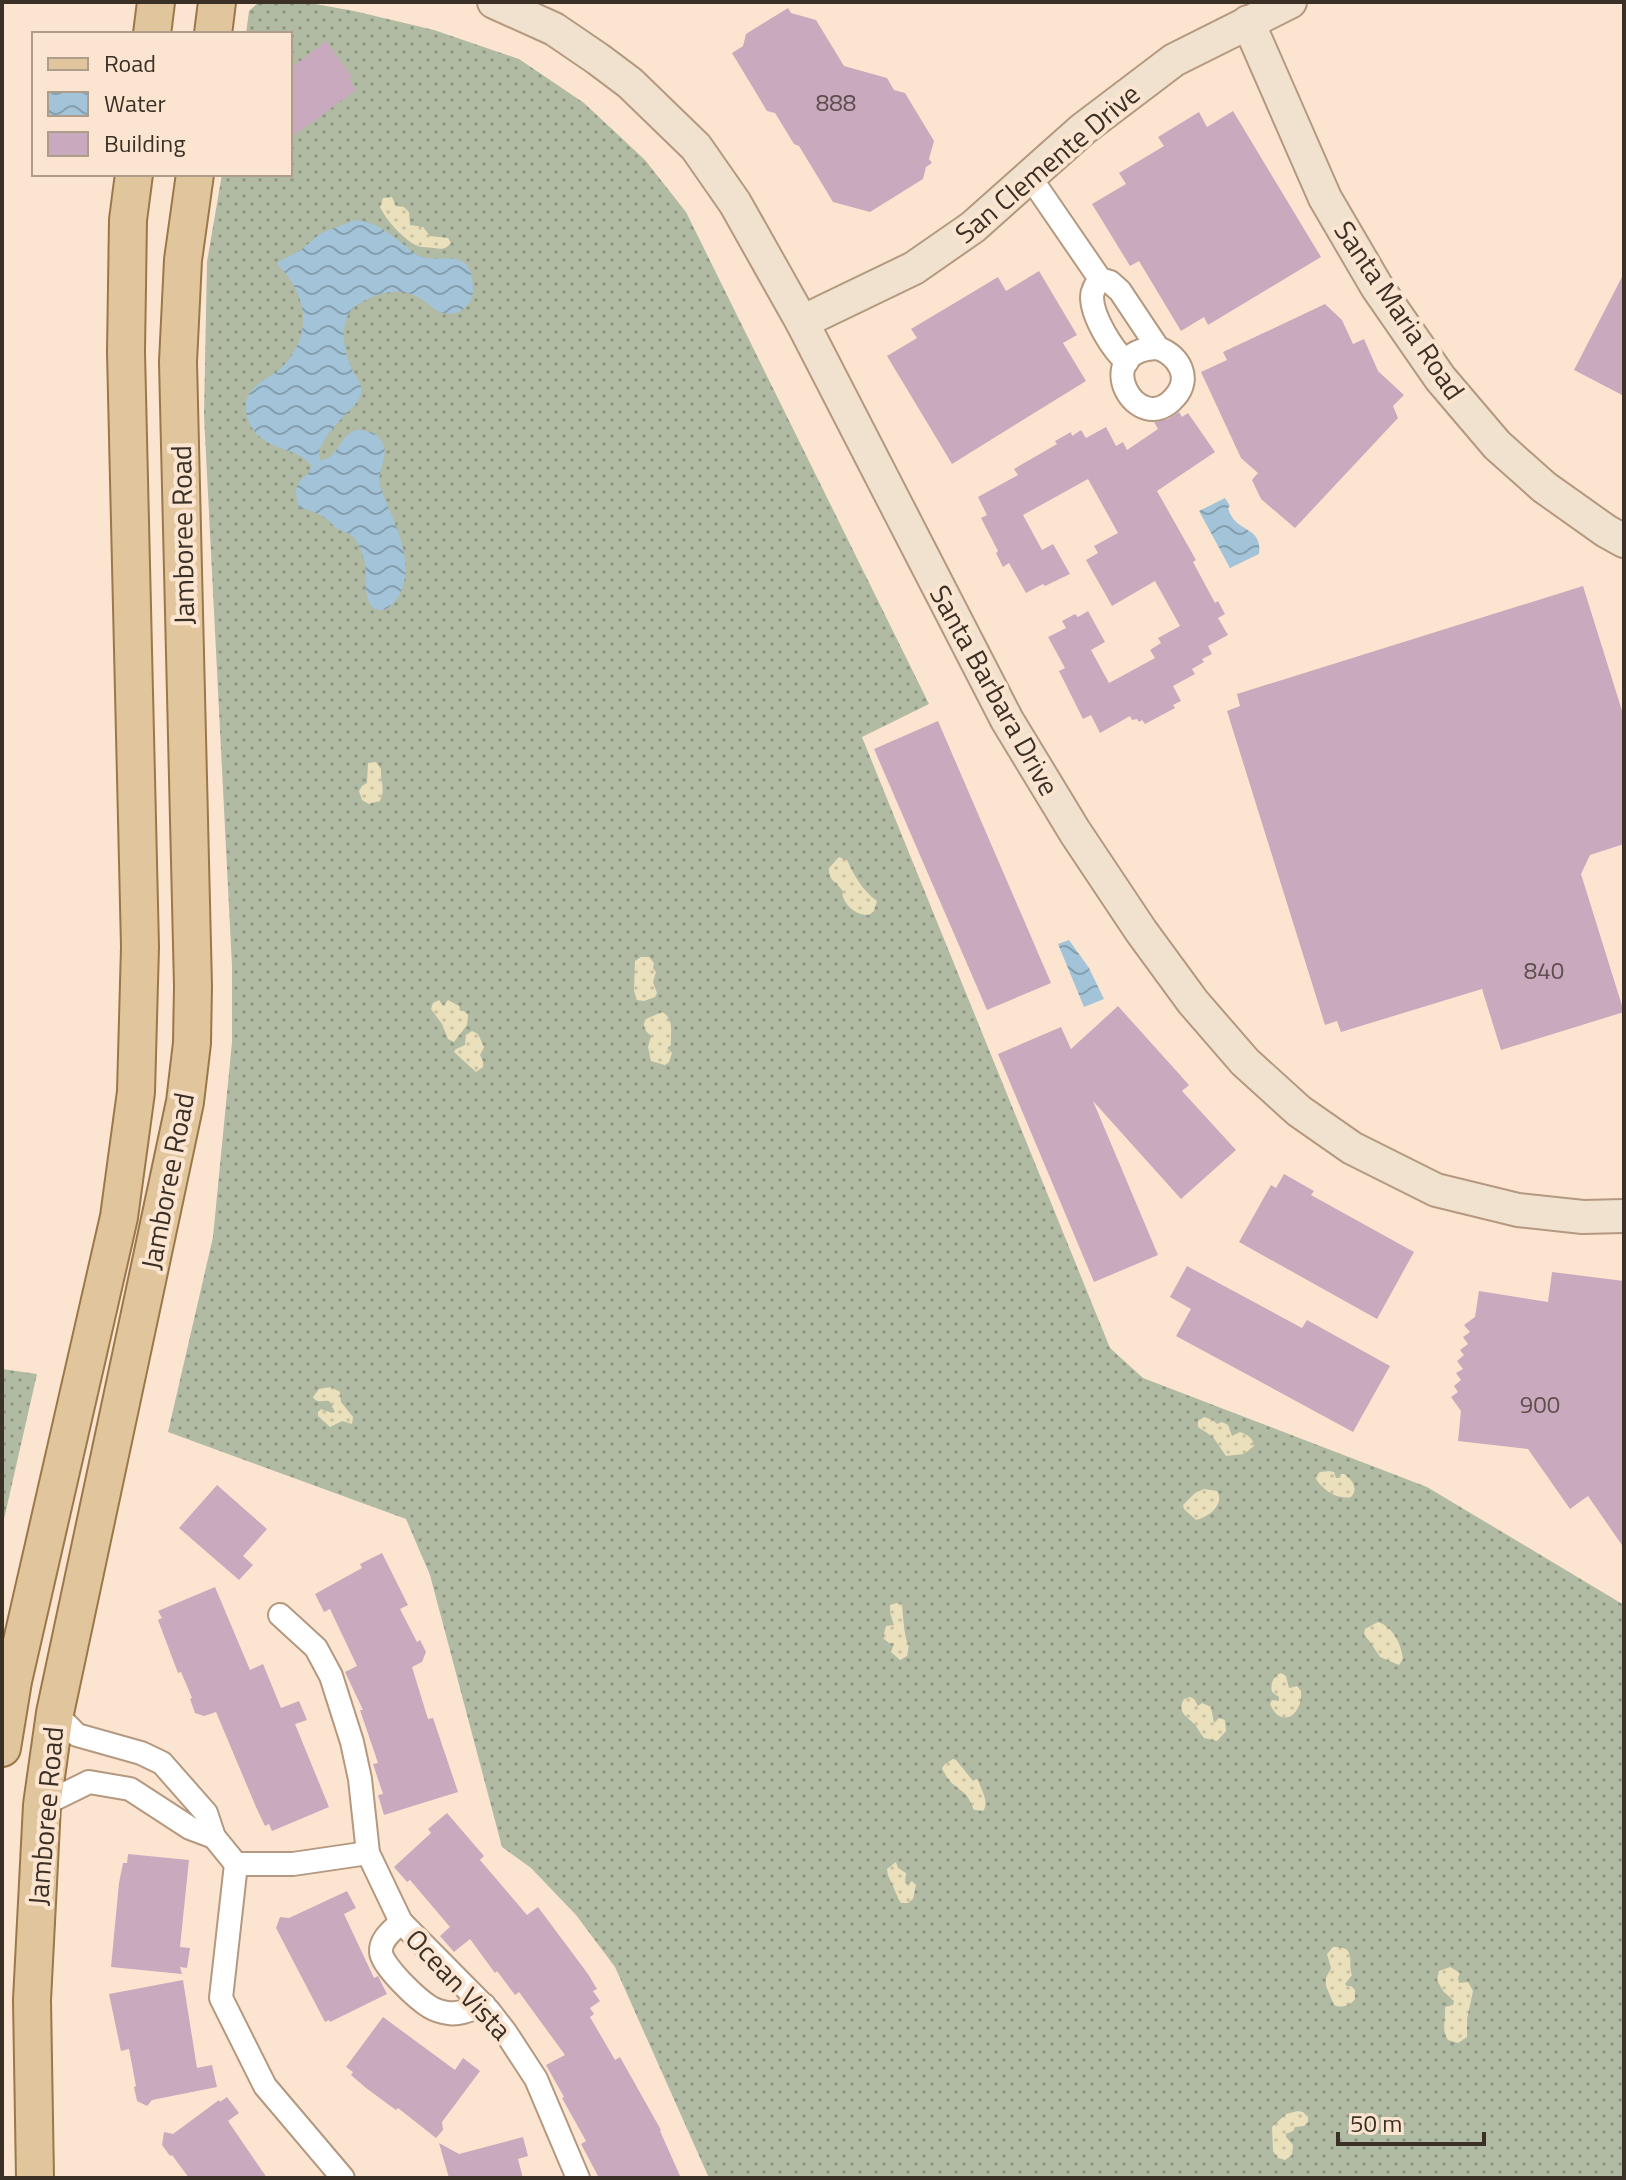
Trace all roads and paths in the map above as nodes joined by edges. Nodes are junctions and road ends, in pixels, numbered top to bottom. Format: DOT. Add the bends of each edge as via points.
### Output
graph roads {
  1 [pos="156,2"];
  2 [pos="217,2"];
  3 [pos="494,2"];
  4 [pos="1290,2"];
  5 [pos="1248,22"];
  6 [pos="152,32"];
  7 [pos="213,32"];
  8 [pos="134,176"];
  9 [pos="195,176"];
  10 [pos="1030,177"];
  11 [pos="1100,279"];
  12 [pos="802,322"];
  13 [pos="1158,348"];
  14 [pos="1127,362"];
  15 [pos="1624,541"];
  16 [pos="1624,1216"];
  17 [pos="280,1615"];
  18 [pos="55,1713"];
  19 [pos="2,1748"];
  20 [pos="141,1753"];
  21 [pos="130,1789"];
  22 [pos="42,1805"];
  23 [pos="214,1837"];
  24 [pos="368,1853"];
  25 [pos="236,1864"];
  26 [pos="401,1922"];
  27 [pos="484,2005"];
  28 [pos="35,2178"];
  29 [pos="343,2178"];
  30 [pos="578,2178"];
  1 -- 6 [label="main road"];
  2 -- 7 [label="main road"];
  3 -- 12 [label="main road, Santa Barbara Drive" via="554,29 598,59 696,147 735,203"];
  4 -- 5 [label="main road, San Clemente Drive"];
  5 -- 10 [label="main road, San Clemente Drive" via="1174,60"];
  5 -- 15 [label="main road, Santa Maria Road" via="1325,198 1377,287 1440,378 1497,445 1543,485"];
  8 -- 19 [label="main road, Jamboree Road" via="126,352 140,947 136,1092 119,1217"];
  9 -- 18 [label="main road, Jamboree Road" via="183,260 178,362 192,1043 185,1102"];
  10 -- 11 [label="street"];
  10 -- 12 [label="main road, San Clemente Drive" via="973,227 914,268"];
  11 -- 13 [label="street" via="1120,291"];
  11 -- 14 [label="street" via="1092,300 1111,344"];
  12 -- 16 [label="main road, Santa Barbara Drive" via="1015,732 1141,931 1245,1062 1299,1111 1352,1148 1436,1190 1518,1210"];
  13 -- 14 [label="street" via="1146,348"];
  13 -- 14 [label="street" via="1177,360 1183,383 1169,403 1158,408 1147,408 1127,395 1122,372"];
  17 -- 24 [label="street, Ocean Vista" via="316,1648 331,1676 360,1779"];
  18 -- 20 [label="street" via="77,1735"];
  18 -- 22 [label="main road, Jamboree Road"];
  20 -- 21 [label="street"];
  20 -- 23 [label="street" via="162,1763 206,1813"];
  21 -- 22 [label="street" via="89,1782"];
  21 -- 23 [label="street" via="190,1828"];
  22 -- 28 [label="main road, Jamboree Road" via="32,2000"];
  23 -- 25 [label="street"];
  24 -- 25 [label="street" via="293,1864"];
  24 -- 26 [label="street, Ocean Vista"];
  25 -- 29 [label="street" via="221,1998 265,2086"];
  26 -- 27 [label="street, Ocean Vista"];
  26 -- 27 [label="street" via="382,1946 386,1967 441,2012"];
  27 -- 30 [label="street, Ocean Vista" via="536,2079"];
}
